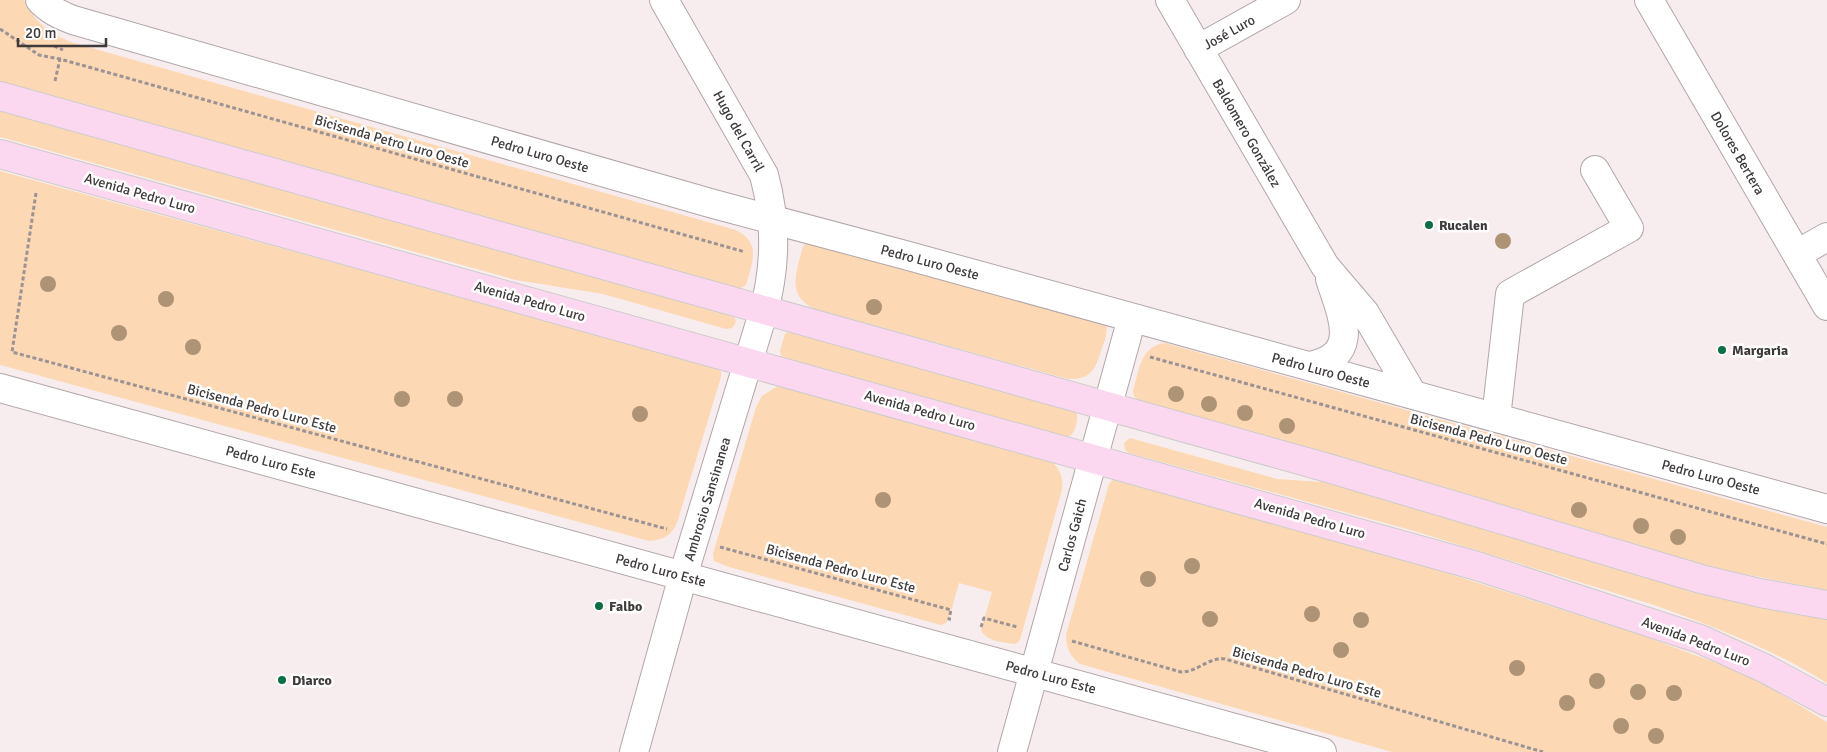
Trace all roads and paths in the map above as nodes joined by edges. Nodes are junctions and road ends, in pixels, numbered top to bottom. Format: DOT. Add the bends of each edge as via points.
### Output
graph roads {
  1 [pos="40,0"];
  2 [pos="664,0"];
  3 [pos="1170,0"];
  4 [pos="1286,0"];
  5 [pos="1649,0"];
  6 [pos="0,29"];
  7 [pos="1198,49"];
  8 [pos="60,59"];
  9 [pos="53,86"];
  10 [pos="0,96"];
  11 [pos="0,154"];
  12 [pos="1595,170"];
  13 [pos="36,191"];
  14 [pos="771,219"];
  15 [pos="1827,237"];
  16 [pos="754,254"];
  17 [pos="1797,254"];
  18 [pos="1325,266"];
  19 [pos="1827,306"];
  20 [pos="764,310"];
  21 [pos="1132,318"];
  22 [pos="1144,355"];
  23 [pos="748,362"];
  24 [pos="1309,366"];
  25 [pos="0,388"];
  26 [pos="1413,395"];
  27 [pos="1107,406"];
  28 [pos="1496,418"];
  29 [pos="1093,458"];
  30 [pos="1827,509"];
  31 [pos="673,531"];
  32 [pos="1827,544"];
  33 [pos="716,546"];
  34 [pos="683,576"];
  35 [pos="1827,605"];
  36 [pos="949,619"];
  37 [pos="982,628"];
  38 [pos="1023,629"];
  39 [pos="1066,639"];
  40 [pos="1034,673"];
  41 [pos="1827,702"];
  42 [pos="634,752"];
  43 [pos="1012,752"];
  44 [pos="1322,752"];
  45 [pos="1543,752"];
  1 -- 14 [label="street, Pedro Luro Oeste" via="45,6 73,20"];
  2 -- 14 [label="street, Hugo del Carril" via="762,169 768,188"];
  3 -- 7 [label="street, Baldomero González"];
  4 -- 7 [label="street, José Luro"];
  5 -- 17 [label="street, Dolores Bertera"];
  6 -- 8 [label="path, Bicisenda Petro Luro Oeste" via="39,55"];
  7 -- 18 [label="street, Baldomero González"];
  8 -- 9 [label="path"];
  8 -- 16 [label="path, Bicisenda Petro Luro Oeste"];
  10 -- 20 [label="main road"];
  11 -- 23 [label="main road, Avenida Pedro Luro"];
  12 -- 28 [label="street" via="1629,228 1510,294"];
  13 -- 31 [label="path, Bicisenda Pedro Luro Este" via="12,352"];
  14 -- 20 [label="street, Hugo del Carril" via="773,268"];
  14 -- 21 [label="street, Pedro Luro Oeste"];
  15 -- 17 [label="street"];
  17 -- 19 [label="street, Dolores Bertera"];
  18 -- 24 [label="street, Baldomero González" via="1344,321 1344,336 1332,358"];
  18 -- 26 [label="street, Baldomero González" via="1369,319"];
  20 -- 23 [label="street, Hugo del Carril"];
  20 -- 27 [label="main road"];
  21 -- 24 [label="street, Pedro Luro Oeste"];
  21 -- 27 [label="street, Carlos Gaich"];
  22 -- 32 [label="path, Bicisenda Pedro Luro Oeste"];
  23 -- 29 [label="main road, Avenida Pedro Luro"];
  23 -- 34 [label="street, Ambrosio Sansinanea"];
  24 -- 26 [label="street, Pedro Luro Oeste"];
  25 -- 34 [label="street, Pedro Luro Este"];
  26 -- 28 [label="street, Pedro Luro Oeste"];
  27 -- 29 [label="street, Carlos Gaich"];
  27 -- 35 [label="main road" via="1399,488 1701,579"];
  28 -- 30 [label="street, Pedro Luro Oeste"];
  29 -- 40 [label="street, Carlos Gaich"];
  29 -- 41 [label="main road, Avenida Pedro Luro" via="1440,555 1632,616 1722,649"];
  33 -- 36 [label="path, Bicisenda Pedro Luro Este" via="951,610"];
  34 -- 40 [label="street, Pedro Luro Este"];
  34 -- 42 [label="street, Ambrosio Sansinanea"];
  37 -- 38 [label="path" via="984,618"];
  39 -- 45 [label="path, Bicisenda Pedro Luro Este" via="1181,672 1192,671 1212,660 1225,659"];
  40 -- 43 [label="street, Carlos Gaich"];
  40 -- 44 [label="street, Pedro Luro Este"];
}
